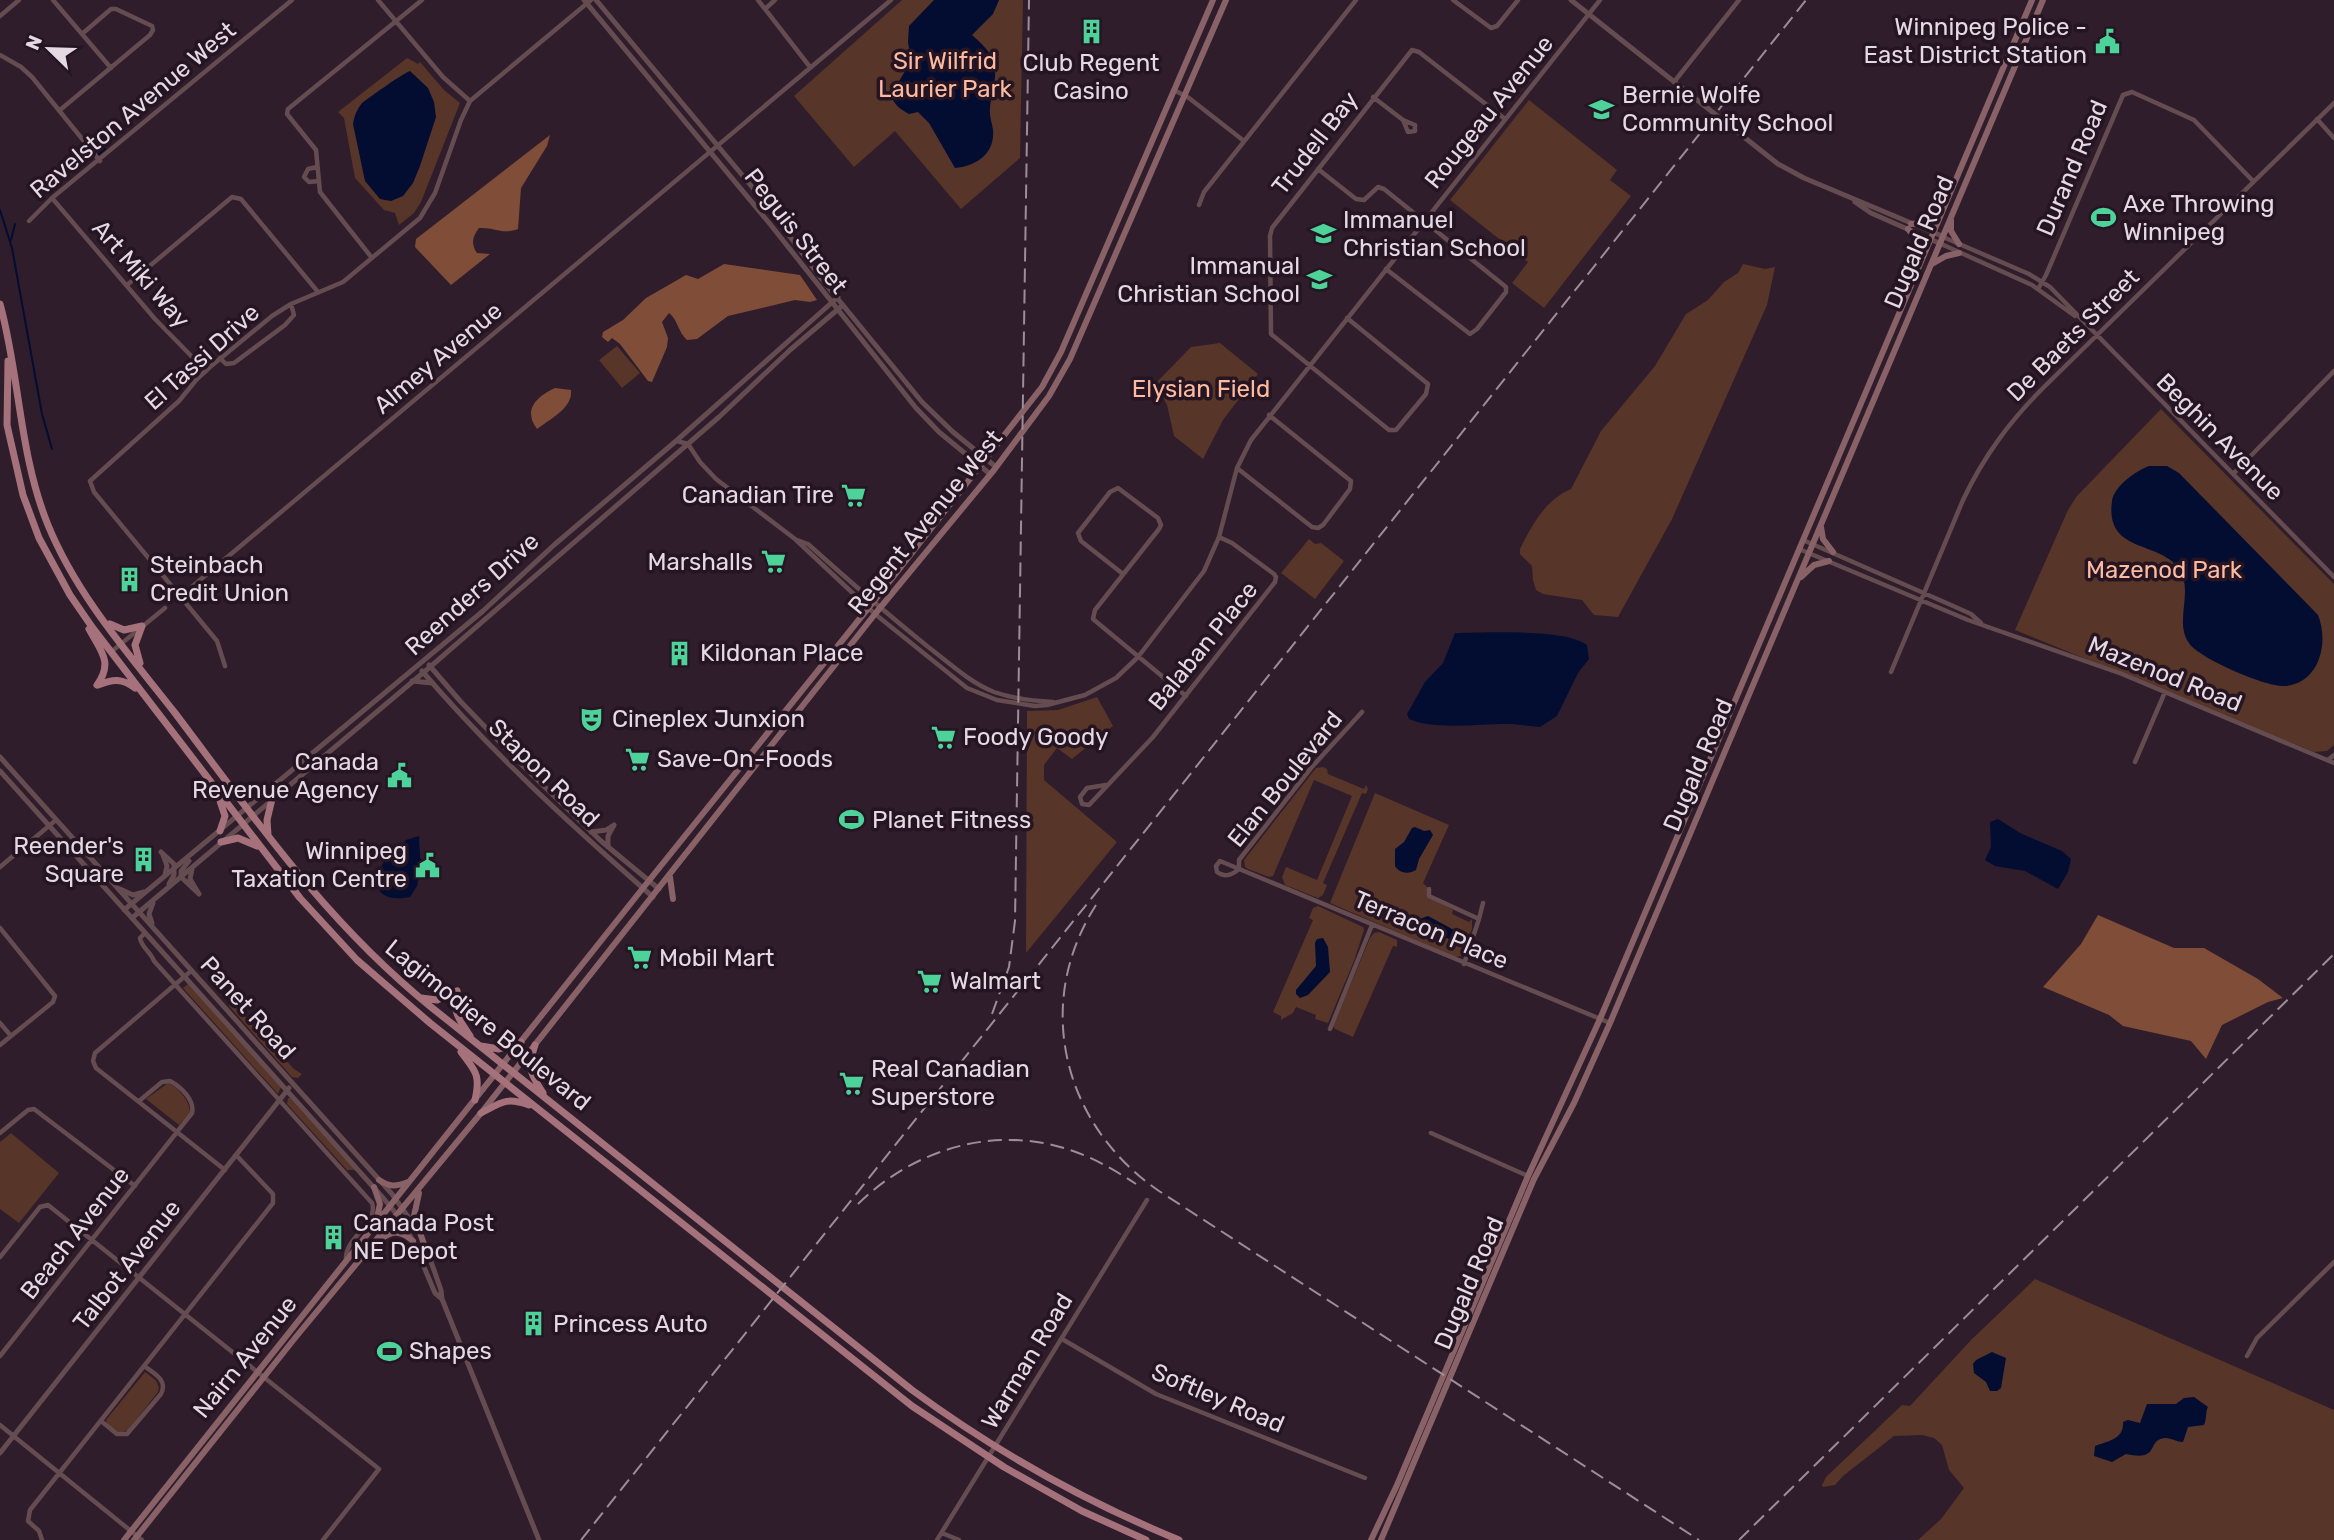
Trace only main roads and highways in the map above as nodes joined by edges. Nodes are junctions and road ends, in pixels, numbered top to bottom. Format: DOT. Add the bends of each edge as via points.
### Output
graph roads {
  1 [pos="1213,0"];
  2 [pos="1226,0"];
  3 [pos="2032,0"];
  4 [pos="2043,0"];
  5 [pos="1132,186"];
  6 [pos="1139,201"];
  7 [pos="1944,207"];
  8 [pos="1951,216"];
  9 [pos="1959,244"];
  10 [pos="1959,253"];
  11 [pos="1919,263"];
  12 [pos="1930,265"];
  13 [pos="0,304"];
  14 [pos="1081,306"];
  15 [pos="1091,310"];
  16 [pos="7,338"];
  17 [pos="1821,524"];
  18 [pos="1833,552"];
  19 [pos="1829,561"];
  20 [pos="1795,584"];
  21 [pos="85,617"];
  22 [pos="101,617"];
  23 [pos="820,668"];
  24 [pos="828,674"];
  25 [pos="150,682"];
  26 [pos="821,682"];
  27 [pos="806,686"];
  28 [pos="799,695"];
  29 [pos="145,696"];
  30 [pos="802,707"];
  31 [pos="770,732"];
  32 [pos="760,744"];
  33 [pos="770,748"];
  34 [pos="761,760"];
  35 [pos="229,785"];
  36 [pos="275,785"];
  37 [pos="215,787"];
  38 [pos="272,799"];
  39 [pos="220,831"];
  40 [pos="268,835"];
  41 [pos="221,842"];
  42 [pos="261,848"];
  43 [pos="670,876"];
  44 [pos="673,899"];
  45 [pos="593,952"];
  46 [pos="604,960"];
  47 [pos="419,998"];
  48 [pos="521,1042"];
  49 [pos="454,1043"];
  50 [pos="477,1044"];
  51 [pos="535,1045"];
  52 [pos="503,1065"];
  53 [pos="513,1073"];
  54 [pos="495,1075"];
  55 [pos="505,1084"];
  56 [pos="475,1100"];
  57 [pos="547,1100"];
  58 [pos="536,1108"];
  59 [pos="481,1113"];
  60 [pos="379,1180"];
  61 [pos="410,1182"];
  62 [pos="374,1187"];
  63 [pos="421,1187"];
  64 [pos="396,1199"];
  65 [pos="403,1208"];
  66 [pos="374,1227"];
  67 [pos="413,1241"];
  68 [pos="369,1249"];
  69 [pos="429,1258"];
  70 [pos="346,1262"];
  71 [pos="354,1268"];
  72 [pos="292,1335"];
  73 [pos="1447,1373"];
  74 [pos="1442,1385"];
  75 [pos="136,1537"];
  76 [pos="124,1540"];
  77 [pos="1146,1540"];
  78 [pos="1179,1540"];
  79 [pos="1371,1540"];
  80 [pos="1381,1540"];
  1 -- 5 [label="main road, Regent Avenue West"];
  2 -- 6 [label="main road, Regent Avenue West"];
  3 -- 7 [label="main road, Dugald Road"];
  4 -- 8 [label="main road, Dugald Road"];
  5 -- 6 [label="main road"];
  5 -- 14 [label="main road, Regent Avenue West"];
  6 -- 15 [label="main road, Regent Avenue West"];
  7 -- 11 [label="main road, Dugald Road"];
  7 -- 11 [label="main road" via="1929,222 1910,227 1920,243"];
  8 -- 9 [label="main road" via="1951,231"];
  8 -- 12 [label="main road, Dugald Road"];
  10 -- 12 [label="main road"];
  11 -- 73 [label="main road, Dugald Road"];
  12 -- 17 [label="main road, Dugald Road"];
  13 -- 16 [label="main road, Lagimodiere Boulevard"];
  14 -- 15 [label="main road"];
  14 -- 23 [label="main road, Regent Avenue West" via="1042,387"];
  15 -- 24 [label="main road, Regent Avenue West" via="1049,396"];
  16 -- 21 [label="main road, Lagimodiere Boulevard" via="8,425 23,495 53,567"];
  16 -- 22 [label="main road, Lagimodiere Boulevard" via="35,490 63,556"];
  17 -- 18 [label="main road" via="1823,539"];
  17 -- 20 [label="main road, Dugald Road"];
  19 -- 20 [label="main road" via="1814,565"];
  20 -- 73 [label="main road, Dugald Road" via="1574,1103 1534,1179"];
  21 -- 29 [label="main road, Lagimodiere Boulevard"];
  21 -- 29 [label="main road" via="106,664 97,685 121,680"];
  22 -- 25 [label="main road, Lagimodiere Boulevard"];
  22 -- 25 [label="main road" via="119,629 142,626 135,649"];
  23 -- 24 [label="main road"];
  23 -- 27 [label="main road, Regent Avenue West"];
  24 -- 26 [label="main road, Regent Avenue West"];
  25 -- 35 [label="main road, Lagimodiere Boulevard"];
  26 -- 27 [label="main road"];
  26 -- 30 [label="main road, Regent Avenue West"];
  27 -- 28 [label="main road, Regent Avenue West"];
  28 -- 30 [label="main road"];
  28 -- 31 [label="main road, Regent Avenue West"];
  29 -- 37 [label="main road, Lagimodiere Boulevard"];
  30 -- 33 [label="main road, Regent Avenue West"];
  31 -- 32 [label="main road, Regent Avenue West"];
  31 -- 33 [label="main road"];
  32 -- 34 [label="main road"];
  32 -- 45 [label="main road, Regent Avenue West"];
  33 -- 34 [label="main road, Regent Avenue West"];
  34 -- 43 [label="main road, Regent Avenue West"];
  35 -- 36 [label="main road" via="252,793"];
  35 -- 40 [label="main road, Lagimodiere Boulevard"];
  37 -- 39 [label="main road" via="225,816"];
  37 -- 42 [label="main road, Lagimodiere Boulevard"];
  38 -- 40 [label="main road"];
  40 -- 47 [label="main road, Lagimodiere Boulevard" via="337,921"];
  41 -- 42 [label="main road" via="238,838"];
  42 -- 49 [label="main road, Lagimodiere Boulevard" via="348,951"];
  43 -- 44 [label="main road"];
  43 -- 46 [label="main road, Regent Avenue West"];
  45 -- 46 [label="main road"];
  45 -- 48 [label="main road, Regent Avenue West"];
  46 -- 51 [label="main road, Regent Avenue West"];
  47 -- 50 [label="main road, Lagimodiere Boulevard"];
  47 -- 50 [label="main road" via="437,1000 457,991 456,1012"];
  48 -- 50 [label="main road" via="499,1049"];
  48 -- 52 [label="main road, Regent Avenue West"];
  49 -- 54 [label="main road, Lagimodiere Boulevard"];
  49 -- 56 [label="main road" via="477,1074"];
  50 -- 52 [label="main road, Lagimodiere Boulevard"];
  51 -- 53 [label="main road, Regent Avenue West"];
  51 -- 57 [label="main road" via="530,1070"];
  52 -- 53 [label="main road, Lagimodiere Boulevard"];
  52 -- 54 [label="main road, Regent Avenue West"];
  53 -- 55 [label="main road, Regent Avenue West"];
  53 -- 57 [label="main road, Lagimodiere Boulevard"];
  54 -- 55 [label="main road, Lagimodiere Boulevard"];
  54 -- 56 [label="main road, Regent Avenue West"];
  55 -- 58 [label="main road, Lagimodiere Boulevard"];
  55 -- 59 [label="main road, Regent Avenue West"];
  56 -- 61 [label="main road, Regent Avenue West"];
  57 -- 78 [label="main road, Lagimodiere Boulevard" via="912,1390 995,1447 1095,1502"];
  58 -- 59 [label="main road" via="508,1100"];
  58 -- 77 [label="main road, Lagimodiere Boulevard" via="912,1406 988,1458 1082,1511"];
  59 -- 63 [label="main road, Regent Avenue West"];
  60 -- 61 [label="main road" via="390,1186"];
  61 -- 64 [label="main road, Regent Avenue West"];
  62 -- 66 [label="main road" via="380,1204"];
  63 -- 65 [label="main road, Regent Avenue West"];
  63 -- 69 [label="main road" via="414,1216"];
  64 -- 66 [label="main road, Nairn Avenue"];
  65 -- 68 [label="main road, Nairn Avenue"];
  66 -- 70 [label="main road, Nairn Avenue"];
  67 -- 68 [label="main road" via="390,1233"];
  68 -- 71 [label="main road, Nairn Avenue"];
  70 -- 71 [label="main road"];
  70 -- 72 [label="main road, Nairn Avenue"];
  71 -- 72 [label="main road, Nairn Avenue"];
  72 -- 75 [label="main road, Nairn Avenue"];
  73 -- 74 [label="main road, Dugald Road"];
  74 -- 79 [label="main road, Dugald Road"];
  74 -- 80 [label="main road, Dugald Road"];
  75 -- 76 [label="main road, Nairn Avenue"];
}
